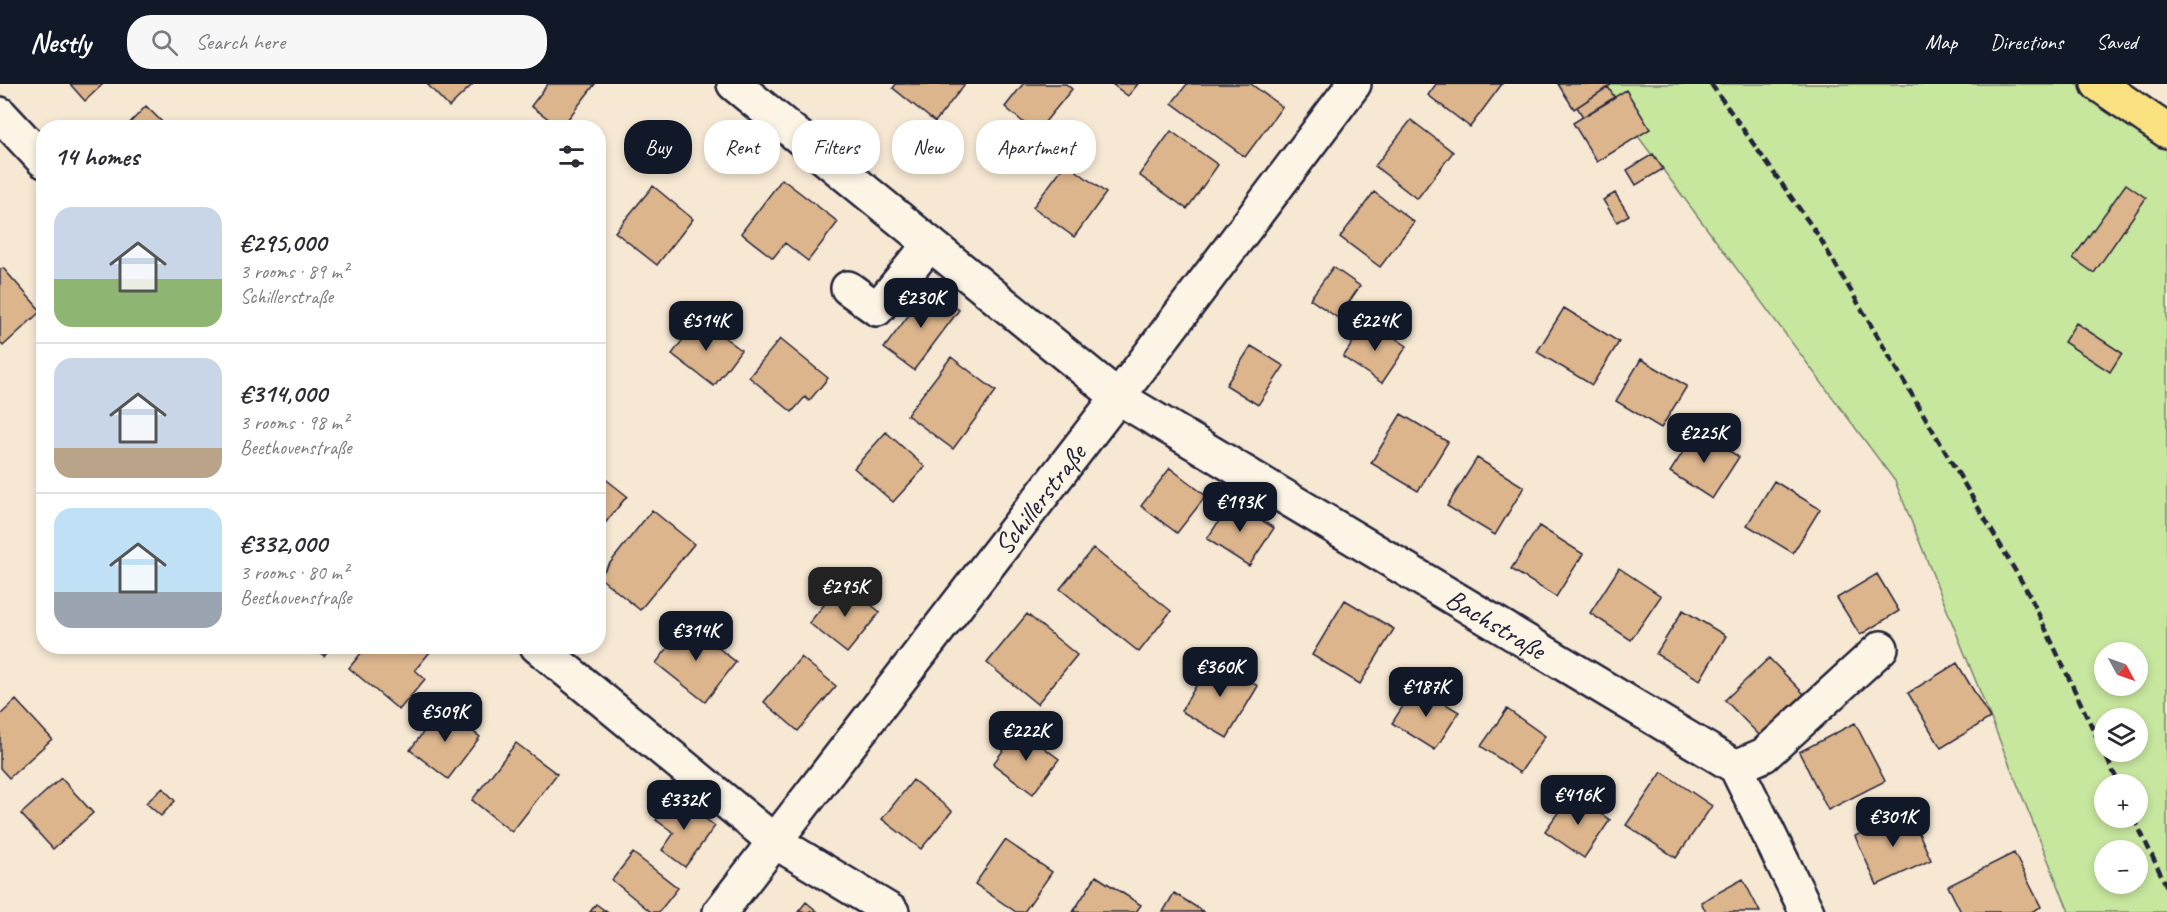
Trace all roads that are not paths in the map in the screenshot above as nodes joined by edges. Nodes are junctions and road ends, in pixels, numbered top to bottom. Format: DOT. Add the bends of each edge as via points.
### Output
graph roads {
  1 [pos="734,84"];
  2 [pos="1354,84"];
  3 [pos="2098,84"];
  4 [pos="0,114"];
  5 [pos="2167,131"];
  6 [pos="36,152"];
  7 [pos="930,244"];
  8 [pos="848,288"];
  9 [pos="1118,397"];
  10 [pos="1881,648"];
  11 [pos="547,654"];
  12 [pos="1736,767"];
  13 [pos="774,841"];
  14 [pos="720,912"];
  15 [pos="892,912"];
  16 [pos="1807,912"];
  1 -- 7 [label="street, Bachstraße"];
  2 -- 9 [label="street, Schillerstraße"];
  3 -- 5 [label="main road"];
  4 -- 6 [label="street"];
  7 -- 8 [label="street" via="877,309"];
  7 -- 9 [label="street, Bachstraße"];
  9 -- 12 [label="street, Bachstraße"];
  9 -- 13 [label="street, Schillerstraße"];
  10 -- 12 [label="street" via="1764,755"];
  11 -- 13 [label="street"];
  12 -- 16 [label="street"];
  13 -- 14 [label="street, Schillerstraße"];
  13 -- 15 [label="street"];
}
